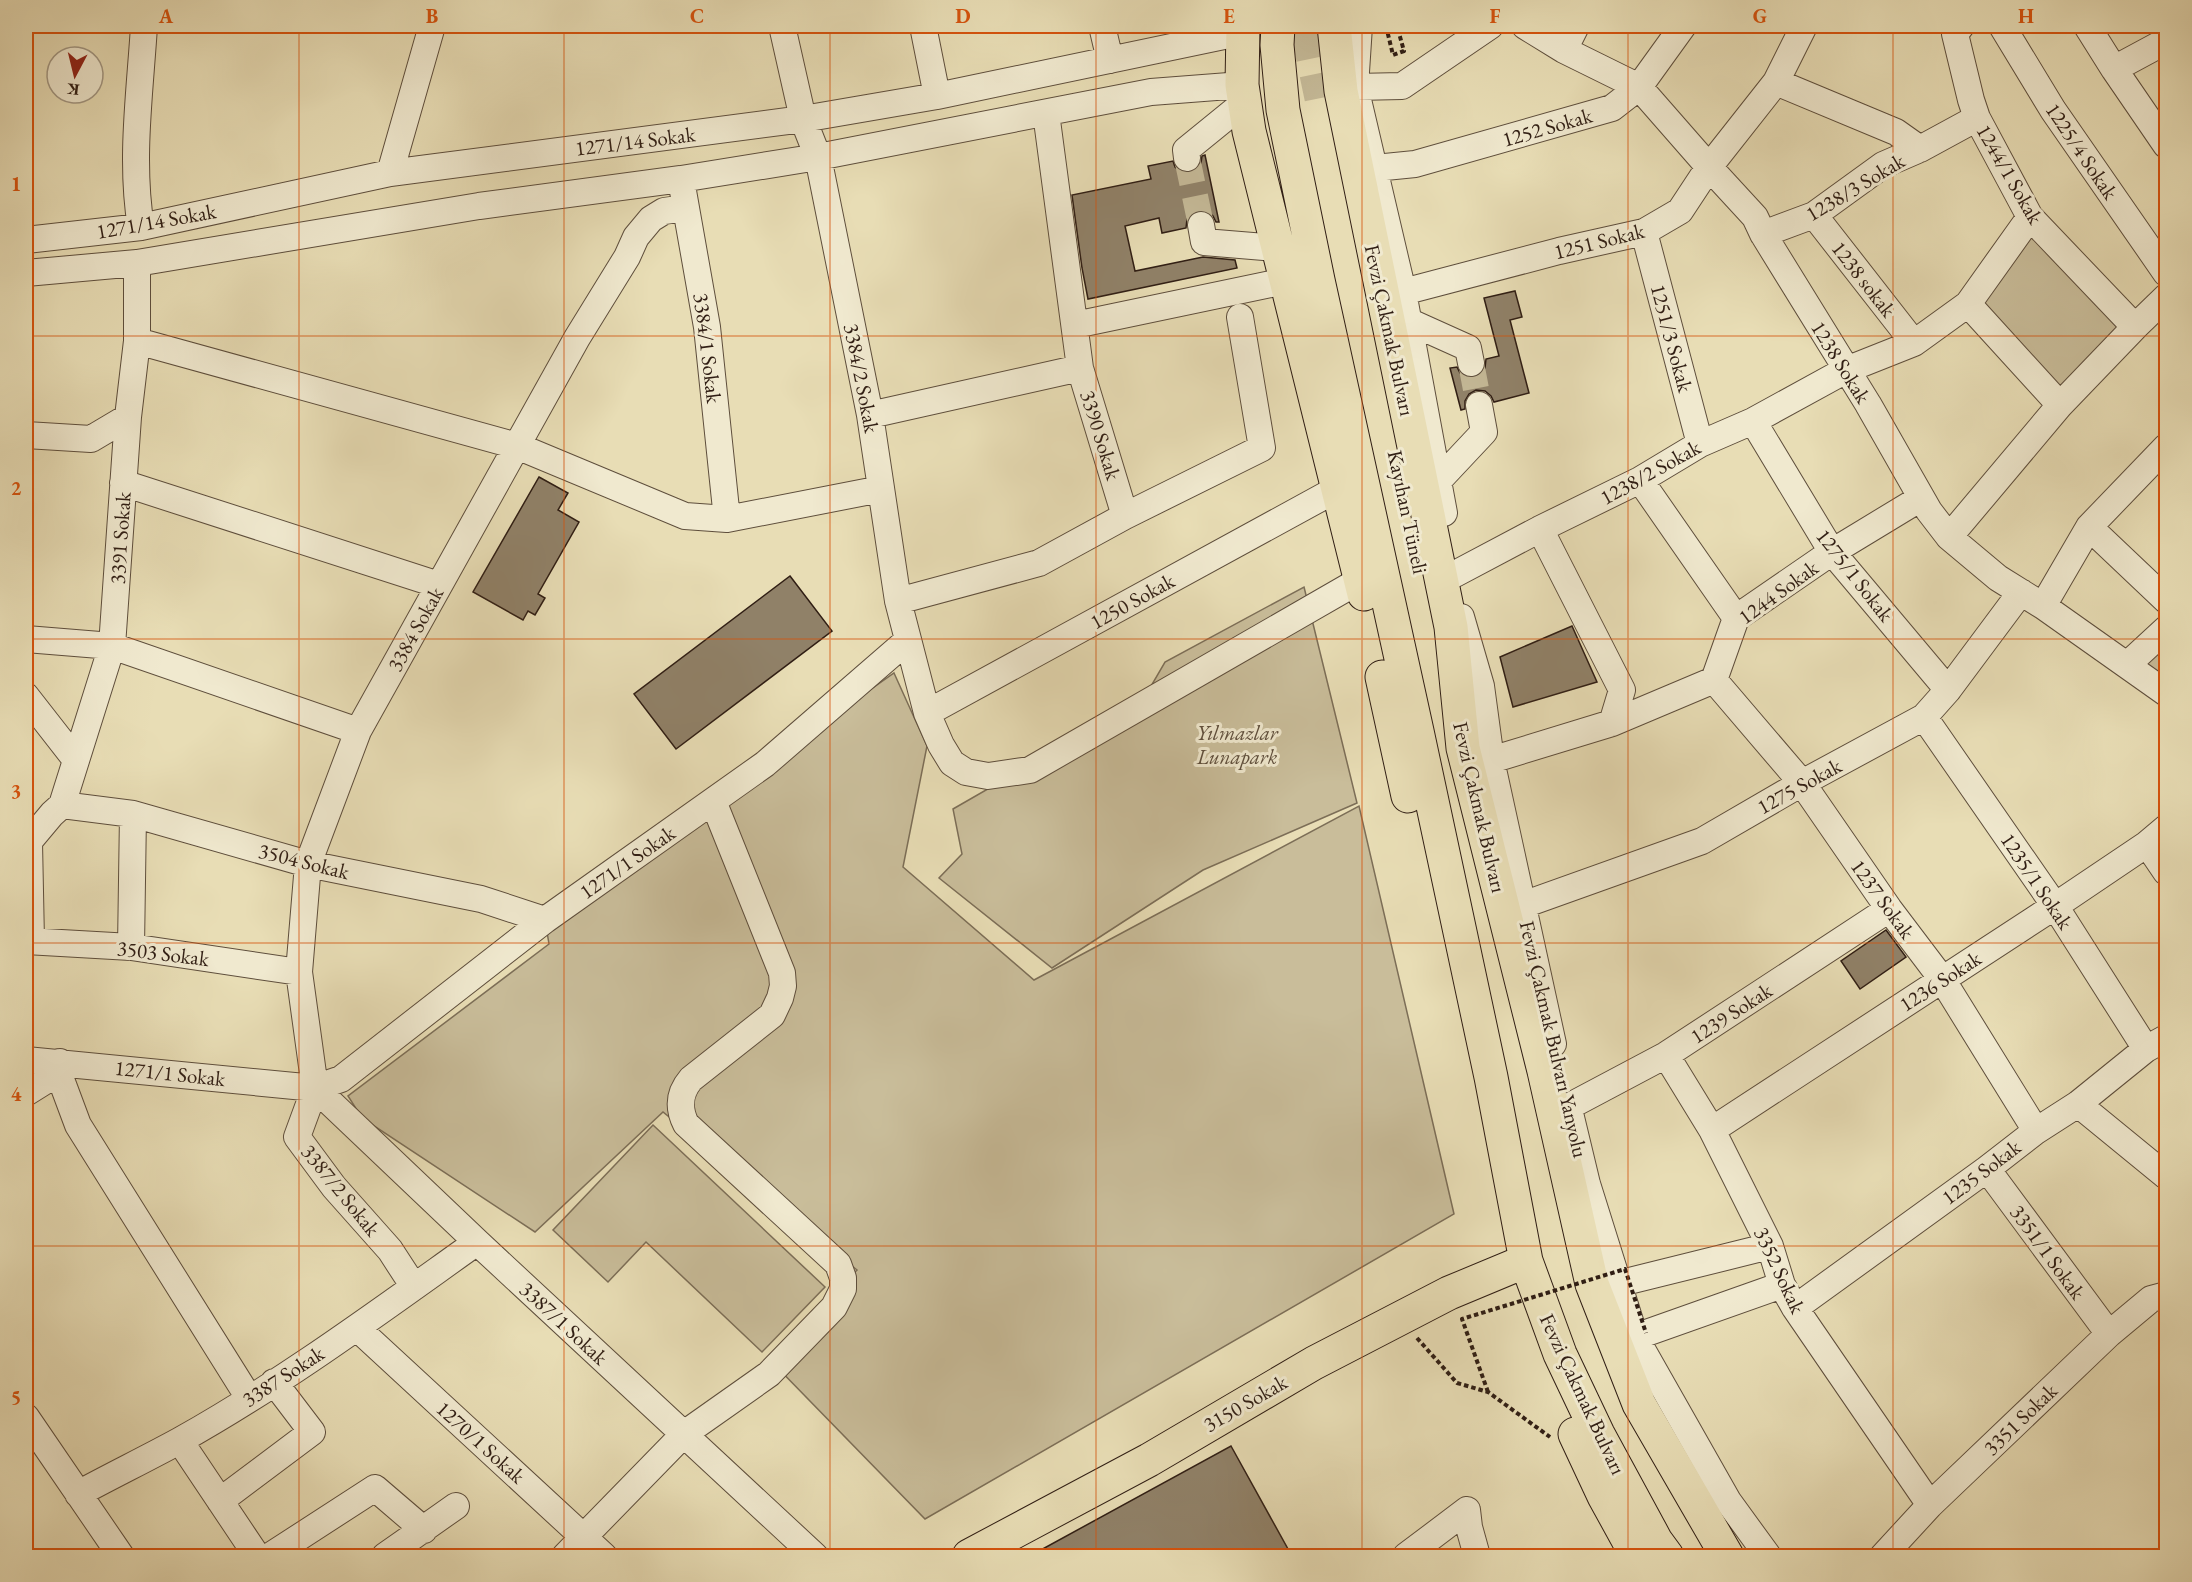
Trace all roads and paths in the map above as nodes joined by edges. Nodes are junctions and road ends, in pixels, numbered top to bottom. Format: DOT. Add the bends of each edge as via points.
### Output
graph roads {
  1 [pos="144,26"];
  2 [pos="432,26"];
  3 [pos="782,26"];
  4 [pos="922,26"];
  5 [pos="1102,26"];
  6 [pos="1278,26"];
  7 [pos="1334,26"];
  8 [pos="1359,26"];
  9 [pos="1386,26"];
  10 [pos="1397,26"];
  11 [pos="1490,26"];
  12 [pos="1525,26"];
  13 [pos="1576,26"];
  14 [pos="1683,26"];
  15 [pos="1804,26"];
  16 [pos="1961,26"];
  17 [pos="2002,26"];
  18 [pos="2087,26"];
  19 [pos="1232,30"];
  20 [pos="2166,41"];
  21 [pos="1564,50"];
  22 [pos="1110,60"];
  23 [pos="2114,69"];
  24 [pos="1776,82"];
  25 [pos="1355,87"];
  26 [pos="1639,87"];
  27 [pos="1243,93"];
  28 [pos="937,96"];
  29 [pos="1321,98"];
  30 [pos="1046,113"];
  31 [pos="1977,118"];
  32 [pos="803,119"];
  33 [pos="2166,145"];
  34 [pos="1920,149"];
  35 [pos="818,157"];
  36 [pos="1187,158"];
  37 [pos="1709,167"];
  38 [pos="1375,168"];
  39 [pos="390,173"];
  40 [pos="681,179"];
  41 [pos="686,208"];
  42 [pos="1814,215"];
  43 [pos="2030,217"];
  44 [pos="1201,225"];
  45 [pos="141,227"];
  46 [pos="1644,232"];
  47 [pos="1763,234"];
  48 [pos="26,240"];
  49 [pos="1277,249"];
  50 [pos="137,263"];
  51 [pos="26,273"];
  52 [pos="2166,273"];
  53 [pos="1285,281"];
  54 [pos="1403,292"];
  55 [pos="2166,297"];
  56 [pos="1968,304"];
  57 [pos="1240,317"];
  58 [pos="1408,321"];
  59 [pos="1075,325"];
  60 [pos="2135,327"];
  61 [pos="137,341"];
  62 [pos="1914,343"];
  63 [pos="1471,363"];
  64 [pos="1080,368"];
  65 [pos="1846,370"];
  66 [pos="1479,405"];
  67 [pos="2060,405"];
  68 [pos="870,415"];
  69 [pos="128,417"];
  70 [pos="1753,421"];
  71 [pos="26,435"];
  72 [pos="1700,444"];
  73 [pos="517,446"];
  74 [pos="2166,447"];
  75 [pos="1640,480"];
  76 [pos="1438,481"];
  77 [pos="123,483"];
  78 [pos="881,489"];
  79 [pos="1337,489"];
  80 [pos="1921,498"];
  81 [pos="1125,516"];
  82 [pos="728,519"];
  83 [pos="2089,527"];
  84 [pos="1540,529"];
  85 [pos="1949,537"];
  86 [pos="1832,552"];
  87 [pos="1455,574"];
  88 [pos="1362,579"];
  89 [pos="439,585"];
  90 [pos="2020,592"];
  91 [pos="2166,600"];
  92 [pos="898,601"];
  93 [pos="2043,606"];
  94 [pos="1736,618"];
  95 [pos="2166,629"];
  96 [pos="26,639"];
  97 [pos="908,640"];
  98 [pos="112,646"];
  99 [pos="2127,665"];
  100 [pos="1714,680"];
  101 [pos="1948,690"];
  102 [pos="2166,693"];
  103 [pos="26,696"];
  104 [pos="927,713"];
  105 [pos="1924,717"];
  106 [pos="1612,723"];
  107 [pos="358,731"];
  108 [pos="1477,754"];
  109 [pos="76,760"];
  110 [pos="1802,783"];
  111 [pos="713,801"];
  112 [pos="62,805"];
  113 [pos="134,814"];
  114 [pos="2157,836"];
  115 [pos="27,844"];
  116 [pos="308,864"];
  117 [pos="2166,872"];
  118 [pos="1523,905"];
  119 [pos="2055,906"];
  120 [pos="1889,909"];
  121 [pos="545,920"];
  122 [pos="28,941"];
  123 [pos="131,947"];
  124 [pos="299,972"];
  125 [pos="1942,979"];
  126 [pos="2156,1043"];
  127 [pos="1666,1055"];
  128 [pos="26,1060"];
  129 [pos="59,1068"];
  130 [pos="315,1088"];
  131 [pos="26,1093"];
  132 [pos="2078,1104"];
  133 [pos="1568,1107"];
  134 [pos="1712,1131"];
  135 [pos="2036,1131"];
  136 [pos="1987,1169"];
  137 [pos="2166,1176"];
  138 [pos="477,1242"];
  139 [pos="1770,1246"];
  140 [pos="1517,1264"];
  141 [pos="1617,1284"];
  142 [pos="1782,1285"];
  143 [pos="414,1287"];
  144 [pos="2166,1295"];
  145 [pos="1795,1308"];
  146 [pos="1400,1318"];
  147 [pos="357,1328"];
  148 [pos="2109,1334"];
  149 [pos="1640,1335"];
  150 [pos="1560,1354"];
  151 [pos="274,1382"];
  152 [pos="1488,1392"];
  153 [pos="249,1398"];
  154 [pos="1560,1402"];
  155 [pos="27,1421"];
  156 [pos="684,1434"];
  157 [pos="1552,1439"];
  158 [pos="180,1441"];
  159 [pos="78,1494"];
  160 [pos="220,1501"];
  161 [pos="1930,1505"];
  162 [pos="456,1506"];
  163 [pos="424,1530"];
  164 [pos="585,1537"];
  165 [pos="121,1557"];
  166 [pos="257,1557"];
  167 [pos="270,1557"];
  168 [pos="386,1557"];
  169 [pos="565,1557"];
  170 [pos="604,1557"];
  171 [pos="815,1557"];
  172 [pos="969,1557"];
  173 [pos="1406,1557"];
  174 [pos="1477,1557"];
  175 [pos="1637,1557"];
  176 [pos="1667,1557"];
  177 [pos="1727,1557"];
  178 [pos="1768,1557"];
  179 [pos="1883,1557"];
  1 -- 45 [label="street" via="135,158"];
  2 -- 39 [label="street"];
  3 -- 32 [label="street, 3384/2 Sokak"];
  4 -- 28 [label="street"];
  5 -- 22 [label="street"];
  6 -- 140 [label="main road, Fevzi Çakmak Bulvarı" via="1276,45 1285,121 1491,1077"];
  7 -- 108 [label="main road, Fevzi Çakmak Bulvarı" via="1341,92"];
  8 -- 25 [label="street, Fevzi Çakmak Bulvarı Yanyolu"];
  9 -- 10 [label="path" via="1393,55 1404,51"];
  11 -- 25 [label="street" via="1402,86"];
  12 -- 21 [label="street, 1238 Sokak"];
  13 -- 21 [label="street"];
  14 -- 26 [label="street, 1252 Sokak"];
  15 -- 24 [label="street, 1251 Sokak"];
  16 -- 31 [label="street, 1244/1 Sokak" via="1955,34"];
  17 -- 52 [label="street, 1225/4 Sokak" via="2053,110"];
  18 -- 23 [label="street"];
  19 -- 22 [label="street, 1271/14 Sokak"];
  19 -- 27 [label="main road"];
  20 -- 23 [label="street"];
  21 -- 26 [label="street, 1238 Sokak"];
  22 -- 28 [label="street, 1271/14 Sokak"];
  23 -- 33 [label="street"];
  24 -- 34 [label="street" via="1896,132"];
  24 -- 37 [label="street, 1251 Sokak"];
  25 -- 38 [label="street, Fevzi Çakmak Bulvarı Yanyolu"];
  26 -- 37 [label="street, 1238 Sokak"];
  26 -- 38 [label="street, 1252 Sokak" via="1612,108 1414,164"];
  27 -- 30 [label="street" via="1151,92"];
  27 -- 36 [label="street" via="1186,150"];
  27 -- 49 [label="main road"];
  28 -- 32 [label="street, 1271/14 Sokak"];
  29 -- 108 [label="main road, Kayıhan Tüneli" via="1435,641"];
  30 -- 35 [label="street"];
  30 -- 59 [label="street, 3390 Sokak"];
  31 -- 34 [label="street, 1238/3 Sokak"];
  31 -- 43 [label="street, 1244/1 Sokak"];
  32 -- 35 [label="street, 3384/2 Sokak"];
  32 -- 39 [label="street, 1271/14 Sokak"];
  34 -- 42 [label="street, 1238/3 Sokak" via="1883,165"];
  35 -- 40 [label="street"];
  35 -- 68 [label="street, 3384/2 Sokak"];
  37 -- 46 [label="street, 1251 Sokak" via="1680,211"];
  37 -- 47 [label="street, 1238 Sokak" via="1755,217"];
  38 -- 54 [label="street, Fevzi Çakmak Bulvarı Yanyolu"];
  39 -- 45 [label="street, 1271/14 Sokak"];
  40 -- 41 [label="street, 3384/1 Sokak"];
  40 -- 50 [label="street" via="479,206"];
  41 -- 73 [label="street, 3384 Sokak" via="664,211 636,237"];
  41 -- 82 [label="street, 3384/1 Sokak" via="707,327"];
  42 -- 47 [label="street, 1238/3 Sokak"];
  42 -- 62 [label="street, 1238 sokak"];
  43 -- 56 [label="street, 1238/2 Sokak"];
  43 -- 60 [label="street, 1244/1 Sokak"];
  44 -- 49 [label="street" via="1204,242"];
  45 -- 48 [label="street, 1271/14 Sokak"];
  46 -- 54 [label="street, 1251 Sokak"];
  46 -- 72 [label="street, 1251/3 Sokak"];
  47 -- 65 [label="street, 1238 Sokak"];
  49 -- 53 [label="main road"];
  50 -- 51 [label="street"];
  50 -- 61 [label="street, 3391 Sokak"];
  53 -- 59 [label="street"];
  53 -- 79 [label="main road"];
  54 -- 58 [label="street, Fevzi Çakmak Bulvarı Yanyolu"];
  55 -- 60 [label="street"];
  56 -- 62 [label="street, 1238/2 Sokak"];
  56 -- 67 [label="street"];
  57 -- 81 [label="street" via="1262,448"];
  58 -- 63 [label="street" via="1468,348"];
  58 -- 76 [label="street, Fevzi Çakmak Bulvarı Yanyolu"];
  59 -- 64 [label="street, 3390 Sokak"];
  60 -- 67 [label="street"];
  61 -- 69 [label="street, 3391 Sokak"];
  61 -- 73 [label="street"];
  62 -- 65 [label="street, 1238/2 Sokak"];
  64 -- 68 [label="street"];
  64 -- 81 [label="street, 3390 Sokak"];
  65 -- 70 [label="street, 1238/2 Sokak"];
  65 -- 80 [label="street, 1238 Sokak"];
  66 -- 76 [label="street" via="1484,432"];
  67 -- 85 [label="street"];
  68 -- 78 [label="street, 3384/2 Sokak"];
  69 -- 71 [label="street" via="91,439"];
  69 -- 77 [label="street, 3391 Sokak"];
  70 -- 72 [label="street, 1238/2 Sokak"];
  70 -- 86 [label="street, 1275/1 Sokak"];
  72 -- 75 [label="street, 1238/2 Sokak"];
  73 -- 82 [label="street" via="685,516"];
  73 -- 89 [label="street, 3384 Sokak"];
  74 -- 83 [label="street"];
  75 -- 84 [label="street, 1238/2 Sokak"];
  75 -- 94 [label="street"];
  76 -- 87 [label="street, Fevzi Çakmak Bulvarı Yanyolu"];
  77 -- 89 [label="street"];
  77 -- 98 [label="street, 3391 Sokak"];
  78 -- 82 [label="street"];
  78 -- 92 [label="street, 3384/2 Sokak"];
  79 -- 88 [label="main road"];
  79 -- 104 [label="street, 1250 Sokak"];
  80 -- 85 [label="street, 1238 Sokak"];
  80 -- 86 [label="street, 1244 Sokak"];
  81 -- 92 [label="street" via="1039,563"];
  83 -- 91 [label="street"];
  83 -- 93 [label="street"];
  84 -- 87 [label="street, 1238/2 Sokak"];
  84 -- 106 [label="street" via="1622,690"];
  85 -- 90 [label="street, 1238 Sokak"];
  86 -- 94 [label="street, 1244 Sokak"];
  86 -- 101 [label="street, 1275/1 Sokak"];
  87 -- 108 [label="street, Fevzi Çakmak Bulvarı Yanyolu" via="1462,625 1481,686"];
  88 -- 104 [label="street, 3384/2 Sokak" via="1030,770 988,777 966,772 952,763"];
  88 -- 140 [label="main road"];
  89 -- 107 [label="street, 3384 Sokak"];
  90 -- 93 [label="street, 1238 Sokak"];
  90 -- 101 [label="street, 1275 Sokak"];
  92 -- 97 [label="street, 3384/2 Sokak"];
  93 -- 99 [label="street, 1238 Sokak"];
  94 -- 100 [label="street, 1244 Sokak"];
  95 -- 99 [label="street"];
  96 -- 98 [label="street"];
  97 -- 104 [label="street, 3384/2 Sokak"];
  97 -- 111 [label="street, 1271/1 Sokak" via="765,764"];
  98 -- 107 [label="street"];
  98 -- 109 [label="street, 3391 Sokak"];
  99 -- 102 [label="street, 1238 Sokak"];
  100 -- 106 [label="street"];
  100 -- 110 [label="street, 1237 Sokak"];
  101 -- 105 [label="street, 1275 Sokak"];
  103 -- 109 [label="street"];
  105 -- 110 [label="street, 1275 Sokak"];
  105 -- 119 [label="street, 1235/1 Sokak"];
  106 -- 108 [label="street"];
  107 -- 116 [label="street, 3384 Sokak"];
  108 -- 118 [label="street, Fevzi Çakmak Bulvarı Yanyolu"];
  108 -- 177 [label="main road, Fevzi Çakmak Bulvarı" via="1592,1284 1639,1404"];
  109 -- 112 [label="street, 3391 Sokak"];
  110 -- 118 [label="street, 1275 Sokak" via="1702,841"];
  110 -- 120 [label="street, 1237 Sokak"];
  111 -- 121 [label="street, 1271/1 Sokak"];
  111 -- 156 [label="street" via="782,973 783,986 777,1007 765,1022 690,1079 682,1093 683,1116 686,1124 838,1264 843,1289 834,1307 769,1374"];
  112 -- 113 [label="street, 3504 Sokak"];
  112 -- 115 [label="street"];
  113 -- 116 [label="street, 3504 Sokak"];
  113 -- 123 [label="street"];
  114 -- 117 [label="street"];
  114 -- 119 [label="street, 1236 Sokak"];
  115 -- 122 [label="street"];
  116 -- 121 [label="street, 3504 Sokak" via="481,899"];
  116 -- 124 [label="street, 3384 Sokak"];
  118 -- 133 [label="street, Fevzi Çakmak Bulvarı Yanyolu"];
  119 -- 125 [label="street, 1236 Sokak"];
  119 -- 126 [label="street, 1235/1 Sokak"];
  120 -- 125 [label="street, 1237 Sokak"];
  120 -- 127 [label="street, 1239 Sokak"];
  121 -- 130 [label="street, 1271/1 Sokak" via="341,1079"];
  122 -- 123 [label="street, 3503 Sokak"];
  123 -- 124 [label="street, 3503 Sokak"];
  124 -- 130 [label="street, 3384 Sokak"];
  125 -- 134 [label="street, 1236 Sokak"];
  125 -- 135 [label="street, 1237 Sokak"];
  126 -- 132 [label="street, 1235 Sokak"];
  127 -- 133 [label="street, 1239 Sokak"];
  127 -- 134 [label="street, 3352 Sokak"];
  128 -- 129 [label="street, 1271/1 Sokak"];
  129 -- 130 [label="street, 1271/1 Sokak"];
  129 -- 131 [label="street"];
  129 -- 153 [label="street" via="78,1125"];
  130 -- 138 [label="street, 3387/1 Sokak"];
  130 -- 143 [label="street, 3387/2 Sokak" via="297,1137 334,1187 390,1250"];
  132 -- 135 [label="street, 1235 Sokak"];
  132 -- 137 [label="street"];
  133 -- 141 [label="street, Fevzi Çakmak Bulvarı Yanyolu"];
  134 -- 139 [label="street, 3352 Sokak"];
  135 -- 136 [label="street, 1235 Sokak"];
  136 -- 145 [label="street, 1235 Sokak"];
  136 -- 148 [label="street, 3351/1 Sokak"];
  138 -- 143 [label="street, 3387 Sokak"];
  138 -- 156 [label="street, 3387/1 Sokak"];
  139 -- 141 [label="street"];
  139 -- 142 [label="street, 3352 Sokak"];
  140 -- 146 [label="main road, 3150 Sokak"];
  140 -- 150 [label="main road, Fevzi Çakmak Bulvarı"];
  140 -- 154 [label="main road"];
  141 -- 149 [label="street, Fevzi Çakmak Bulvarı Yanyolu"];
  142 -- 145 [label="street, 3352 Sokak"];
  142 -- 149 [label="street"];
  143 -- 147 [label="street, 3387 Sokak"];
  144 -- 148 [label="street, 3351 Sokak" via="2151,1299"];
  145 -- 161 [label="street, 3352 Sokak"];
  146 -- 152 [label="path" via="1457,1383"];
  146 -- 172 [label="main road, 3150 Sokak"];
  147 -- 151 [label="street, 3387 Sokak"];
  147 -- 164 [label="street, 1270/1 Sokak"];
  148 -- 161 [label="street, 3351 Sokak"];
  149 -- 152 [label="path, bridge" via="1625,1269 1462,1319"];
  149 -- 178 [label="street, Fevzi Çakmak Bulvarı Yanyolu" via="1728,1501"];
  150 -- 154 [label="main road"];
  150 -- 176 [label="main road, Fevzi Çakmak Bulvarı" via="1598,1434"];
  151 -- 153 [label="street, 3387 Sokak"];
  151 -- 160 [label="street" via="312,1432"];
  152 -- 157 [label="path"];
  153 -- 158 [label="street, 3387 Sokak"];
  154 -- 175 [label="main road"];
  155 -- 159 [label="street"];
  156 -- 164 [label="street"];
  156 -- 171 [label="street, 3387/1 Sokak"];
  158 -- 159 [label="street, 3387 Sokak"];
  158 -- 160 [label="street"];
  159 -- 165 [label="street"];
  160 -- 166 [label="street"];
  161 -- 179 [label="street, 3351 Sokak"];
  162 -- 163 [label="street"];
  163 -- 167 [label="street" via="375,1488"];
  163 -- 168 [label="street"];
  164 -- 169 [label="street"];
  164 -- 170 [label="street, 1270/1 Sokak"];
  173 -- 174 [label="street" via="1467,1510"];
}
